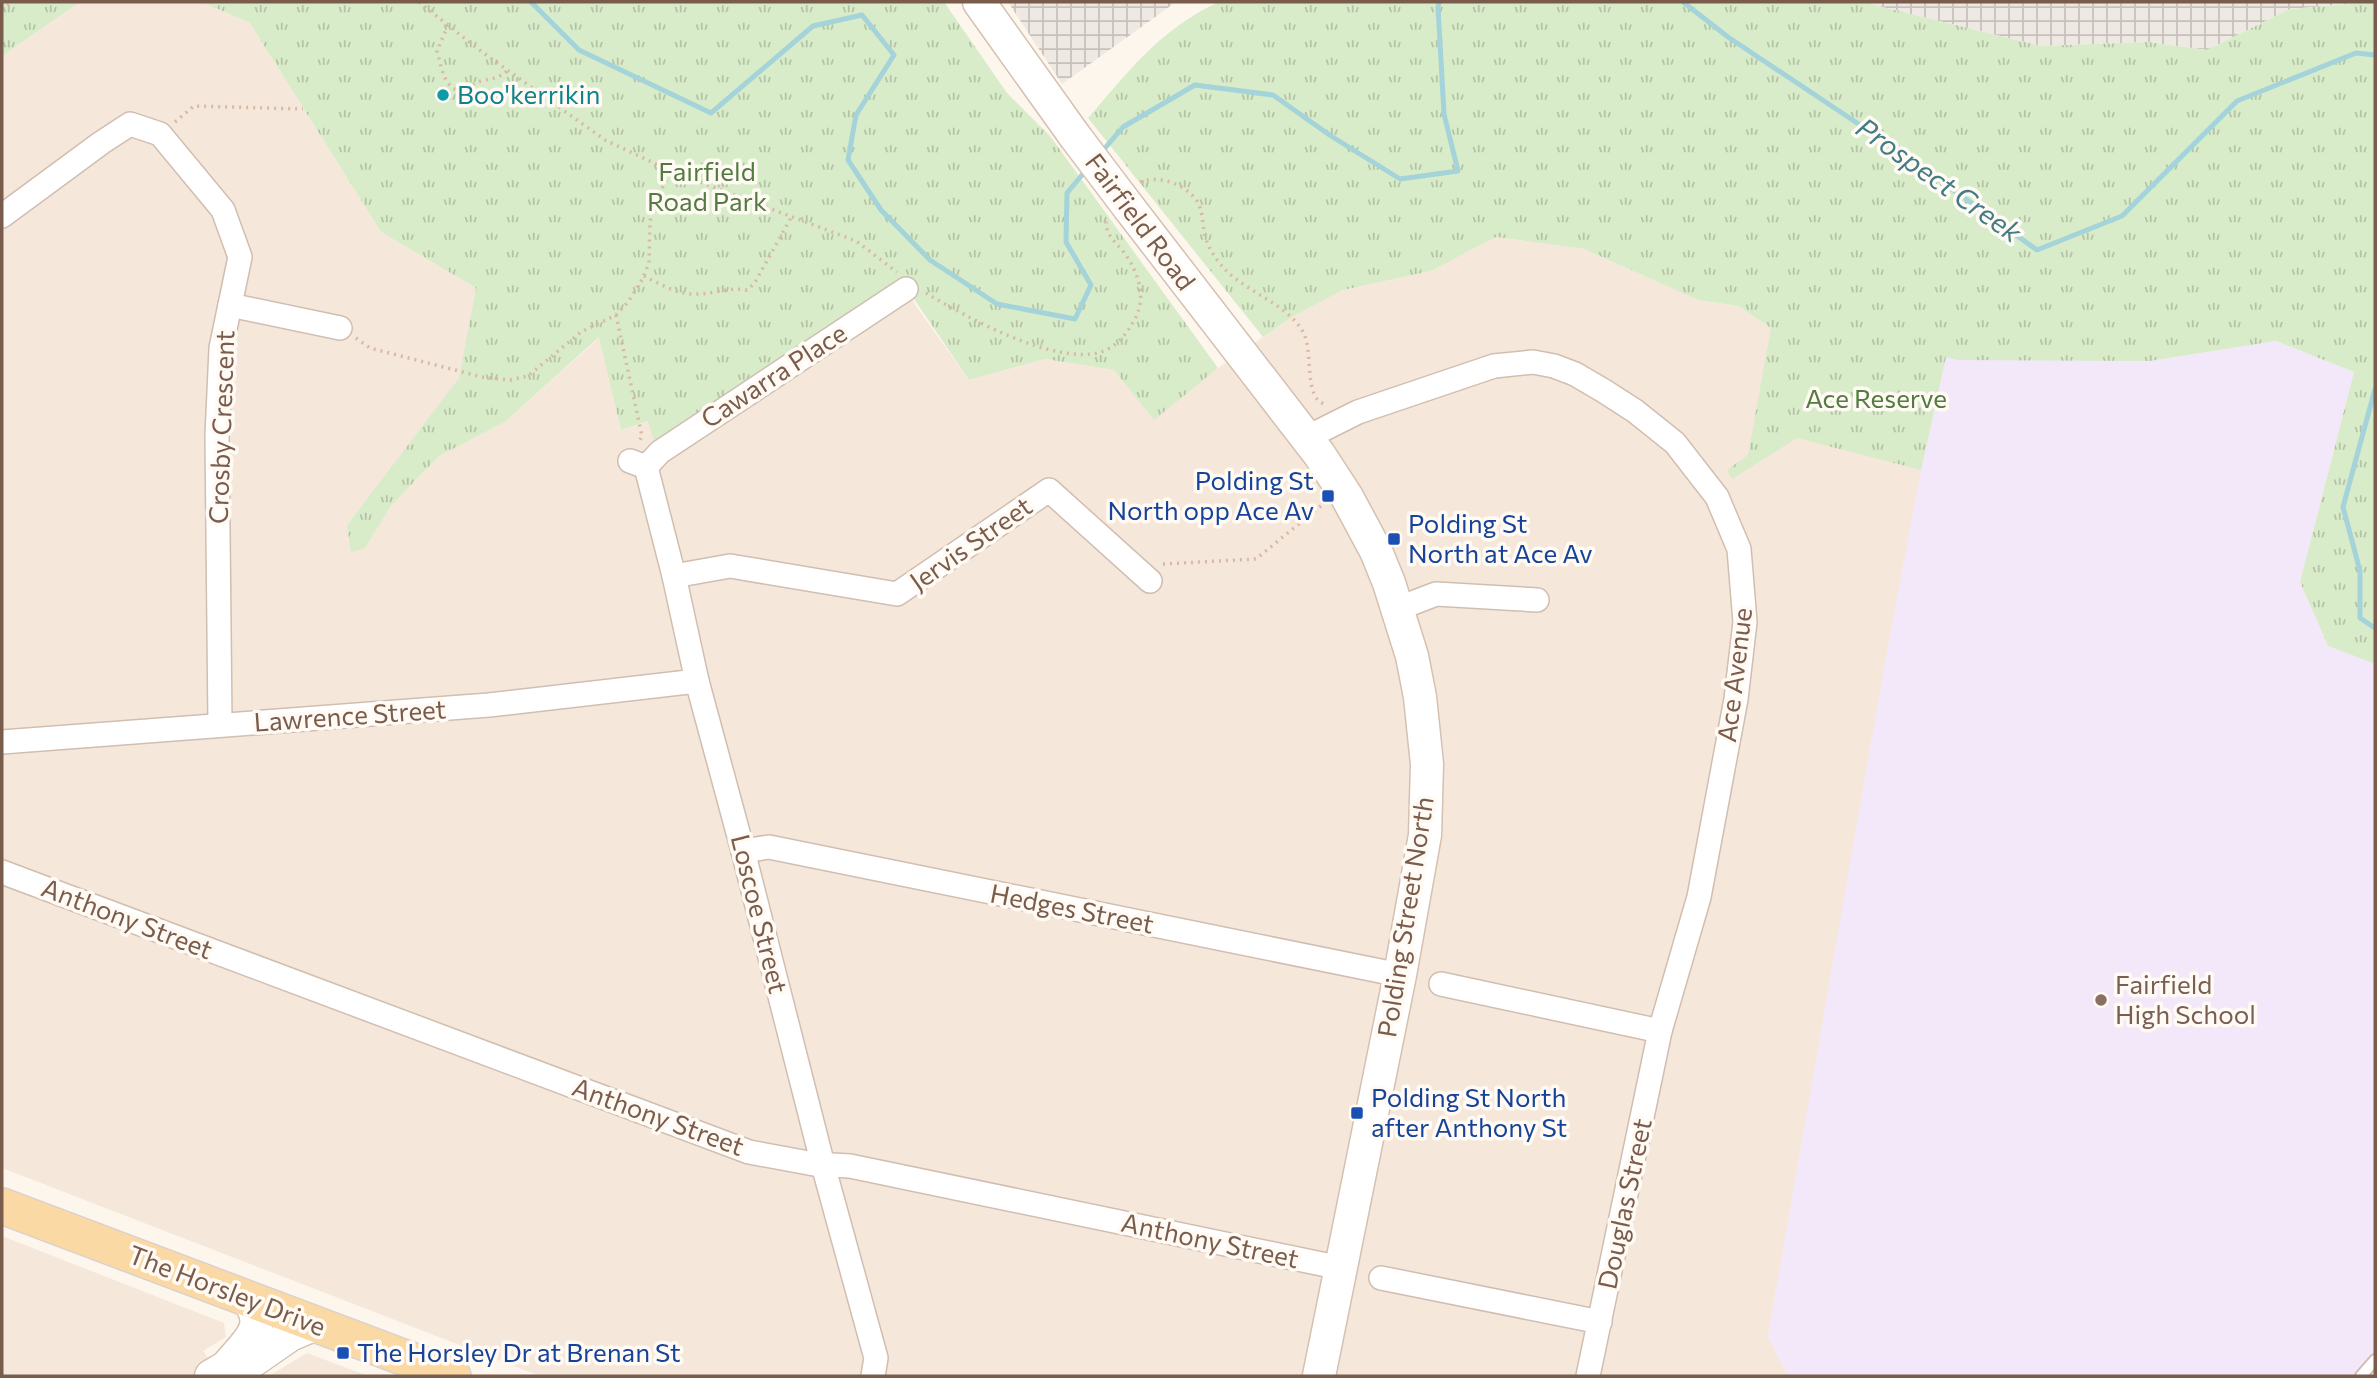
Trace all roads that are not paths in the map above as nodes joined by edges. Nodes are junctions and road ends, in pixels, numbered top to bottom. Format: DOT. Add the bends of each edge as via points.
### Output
graph roads {
  1 [pos="979,2"];
  2 [pos="2,216"];
  3 [pos="907,286"];
  4 [pos="230,305"];
  5 [pos="340,328"];
  6 [pos="1306,438"];
  7 [pos="638,464"];
  8 [pos="1142,573"];
  9 [pos="674,576"];
  10 [pos="1537,600"];
  11 [pos="1397,609"];
  12 [pos="698,681"];
  13 [pos="220,725"];
  14 [pos="2,742"];
  15 [pos="743,851"];
  16 [pos="2,872"];
  17 [pos="1400,975"];
  18 [pos="1441,984"];
  19 [pos="1660,1031"];
  20 [pos="823,1165"];
  21 [pos="2,1206"];
  22 [pos="1341,1269"];
  23 [pos="1381,1278"];
  24 [pos="246,1298"];
  25 [pos="1600,1322"];
  26 [pos="316,1324"];
  27 [pos="2375,1360"];
  28 [pos="219,1371"];
  29 [pos="453,1376"];
  30 [pos="873,1376"];
  31 [pos="1319,1376"];
  32 [pos="1588,1376"];
  33 [pos="2361,1376"];
  1 -- 6 [label="main road, Fairfield Road, bridge" via="1074,135"];
  2 -- 4 [label="street, Crosby Crescent" via="130,124 160,134 223,209 240,257"];
  3 -- 7 [label="street, Cawarra Place"];
  4 -- 5 [label="street"];
  4 -- 13 [label="street, Crosby Crescent" via="220,348 216,436"];
  6 -- 11 [label="main road, Polding Street North" via="1347,497 1376,551"];
  6 -- 19 [label="street, Ace Avenue" via="1358,412 1467,374 1533,362 1575,374 1635,411 1675,443 1717,497 1739,549 1745,622 1736,699 1699,897"];
  7 -- 9 [label="street, Loscoe Street"];
  8 -- 9 [label="street, Jervis Street" via="1049,490 897,594 730,566"];
  9 -- 12 [label="street, Loscoe Street"];
  10 -- 11 [label="street" via="1436,594"];
  11 -- 17 [label="main road, Polding Street North" via="1418,683 1427,764 1425,835"];
  12 -- 13 [label="street, Lawrence Street" via="489,705"];
  12 -- 15 [label="street, Loscoe Street"];
  13 -- 14 [label="street, Lawrence Street"];
  15 -- 17 [label="street, Hedges Street" via="769,847"];
  15 -- 20 [label="street, Loscoe Street"];
  16 -- 20 [label="street, Anthony Street" via="749,1152"];
  17 -- 22 [label="main road, Polding Street North"];
  18 -- 19 [label="street"];
  19 -- 25 [label="street, Douglas Street"];
  20 -- 22 [label="street, Anthony Street" via="850,1166"];
  20 -- 30 [label="street, Loscoe Street" via="876,1358"];
  21 -- 24 [label="main road, The Horsley Drive"];
  22 -- 31 [label="main road, Polding Street North"];
  23 -- 25 [label="street"];
  24 -- 26 [label="main road, The Horsley Drive"];
  24 -- 28 [label="main road" via="256,1313 254,1334"];
  25 -- 32 [label="street, Douglas Street"];
  26 -- 28 [label="main road" via="290,1335 254,1360"];
  26 -- 29 [label="main road, The Horsley Drive"];
  27 -- 33 [label="lane"];
}
